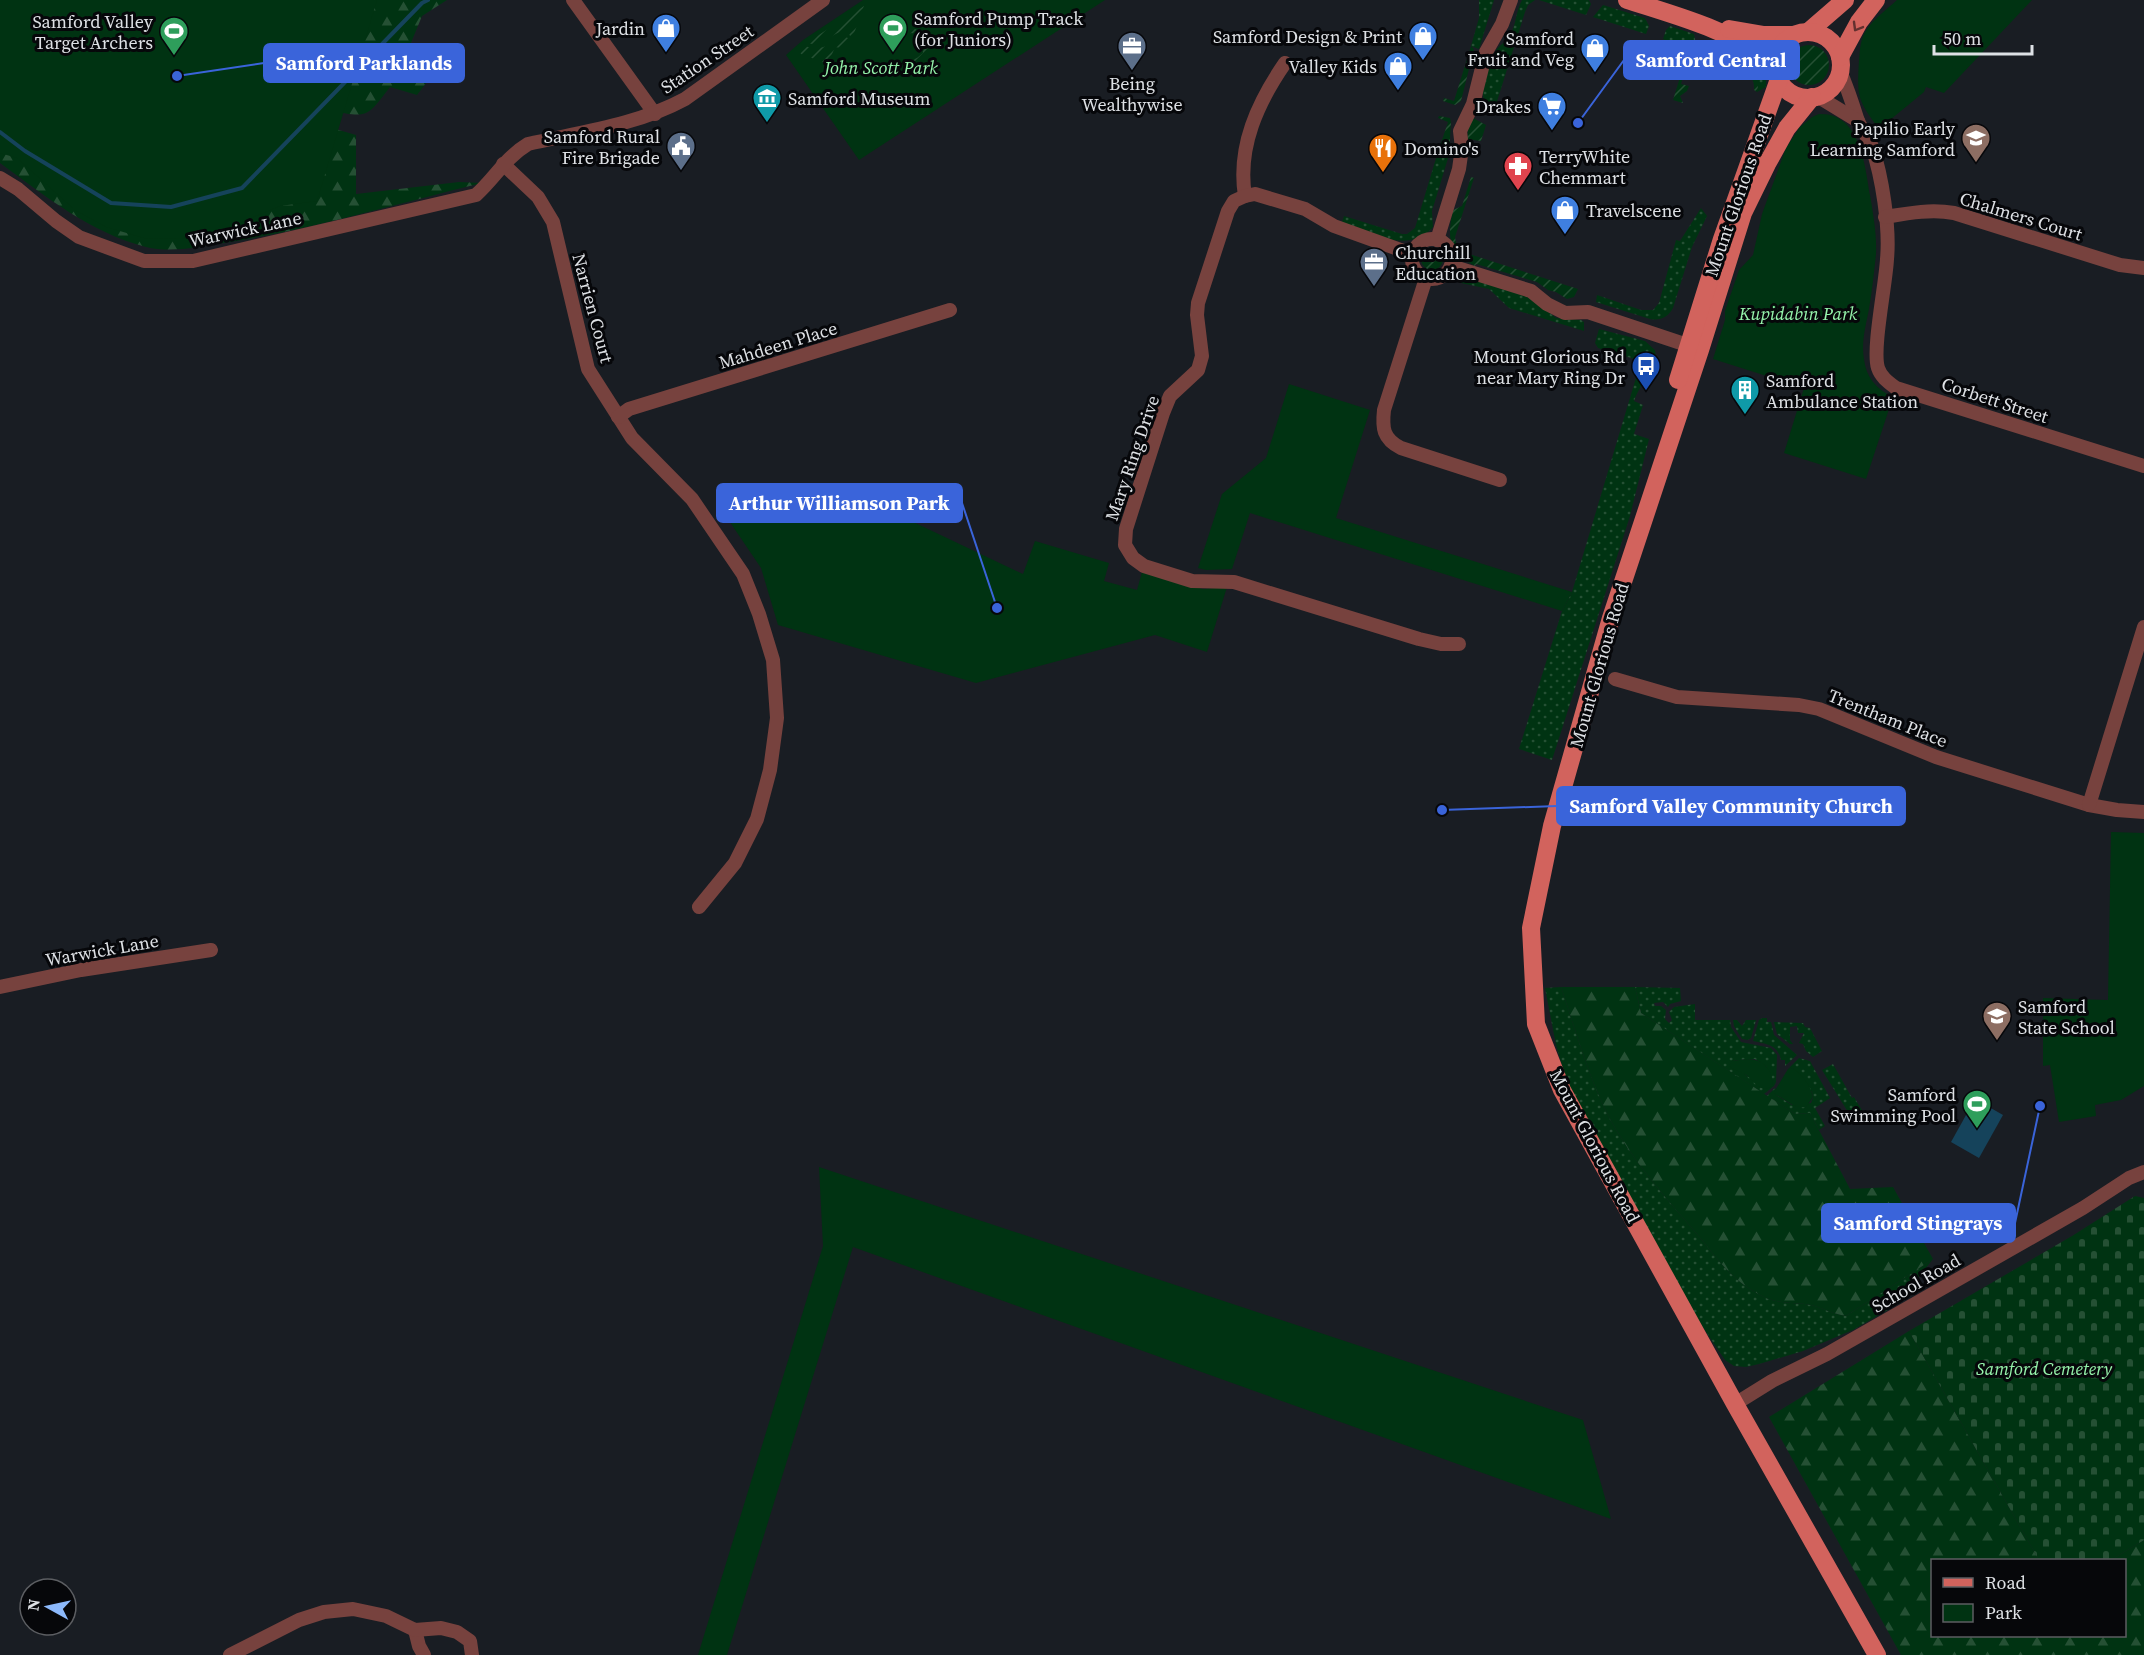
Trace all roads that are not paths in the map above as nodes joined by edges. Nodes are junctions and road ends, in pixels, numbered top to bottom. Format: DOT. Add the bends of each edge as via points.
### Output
graph roads {
  1 [pos="573,0"];
  2 [pos="1511,0"];
  3 [pos="1627,0"];
  4 [pos="1845,0"];
  5 [pos="1876,0"];
  6 [pos="820,1"];
  7 [pos="1703,24"];
  8 [pos="1802,33"];
  9 [pos="1286,63"];
  10 [pos="1840,64"];
  11 [pos="1777,71"];
  12 [pos="1814,97"];
  13 [pos="655,114"];
  14 [pos="1858,121"];
  15 [pos="1784,134"];
  16 [pos="1758,138"];
  17 [pos="503,164"];
  18 [pos="0,178"];
  19 [pos="1245,196"];
  20 [pos="1885,216"];
  21 [pos="1437,240"];
  22 [pos="1412,254"];
  23 [pos="1451,266"];
  24 [pos="2144,268"];
  25 [pos="1426,278"];
  26 [pos="950,310"];
  27 [pos="1694,348"];
  28 [pos="618,417"];
  29 [pos="2144,466"];
  30 [pos="1500,480"];
  31 [pos="2144,627"];
  32 [pos="1459,644"];
  33 [pos="1615,679"];
  34 [pos="2089,805"];
  35 [pos="2144,813"];
  36 [pos="699,907"];
  37 [pos="211,950"];
  38 [pos="0,987"];
  39 [pos="2144,1172"];
  40 [pos="1735,1404"];
  41 [pos="415,1630"];
  42 [pos="230,1655"];
  43 [pos="424,1655"];
  44 [pos="472,1655"];
  45 [pos="1877,1655"];
  1 -- 13 [label="street"];
  2 -- 21 [label="street" via="1486,52 1473,104 1460,131 1461,159"];
  3 -- 7 [label="main road"];
  4 -- 8 [label="main road"];
  5 -- 10 [label="main road, one-way" via="1859,22"];
  6 -- 13 [label="street, Station Street" via="685,99"];
  7 -- 8 [label="main road" via="1764,35"];
  7 -- 11 [label="main road" via="1756,49"];
  8 -- 10 [label="main road" via="1819,33 1828,39 1836,47"];
  8 -- 11 [label="main road" via="1781,46"];
  9 -- 19 [label="street" via="1263,96 1252,126 1244,154"];
  10 -- 12 [label="main road" via="1832,87"];
  10 -- 14 [label="street, Corbett Street"];
  11 -- 12 [label="main road" via="1784,87 1792,93"];
  11 -- 16 [label="main road, Mount Glorious Road"];
  12 -- 14 [label="street"];
  12 -- 15 [label="main road, Mount Glorious Road"];
  13 -- 17 [label="street, Station Street" via="528,144"];
  14 -- 20 [label="street, Corbett Street" via="1872,147"];
  15 -- 16 [label="main road"];
  15 -- 27 [label="main road, Mount Glorious Road" via="1743,213"];
  16 -- 27 [label="main road, Mount Glorious Road" via="1722,239"];
  17 -- 18 [label="street, Warwick Lane" via="476,195 193,261 144,261 79,237"];
  17 -- 28 [label="street, Narrien Court" via="538,198 553,222 588,369"];
  19 -- 22 [label="street" via="1256,194 1305,209 1334,226"];
  19 -- 32 [label="street, Mary Ring Drive" via="1234,201 1228,211 1198,303 1202,356 1198,370 1170,396 1126,529 1125,545 1144,566 1179,577 1207,583 1234,582 1419,639"];
  20 -- 24 [label="street, Chalmers Court" via="1919,211 1954,213 2120,265"];
  20 -- 29 [label="street, Corbett Street" via="1886,279 1876,352 1885,380 1896,387"];
  21 -- 22 [label="street" via="1419,243"];
  21 -- 23 [label="street" via="1448,247"];
  22 -- 25 [label="street" via="1413,266"];
  23 -- 25 [label="street" via="1438,278"];
  23 -- 27 [label="street" via="1531,291 1565,313 1588,312"];
  25 -- 30 [label="street" via="1384,410 1384,435 1401,448"];
  26 -- 28 [label="street, Mahdeen Place" via="629,409"];
  27 -- 40 [label="main road, Mount Glorious Road" via="1666,426 1653,487 1552,826 1531,928 1536,1024 1562,1090"];
  28 -- 36 [label="street, Narrien Court" via="632,438 692,500 743,574 772,660 777,718 770,770 757,819 735,863"];
  31 -- 34 [label="street"];
  33 -- 34 [label="street, Trentham Place" via="1677,697 1819,709 1936,757"];
  34 -- 35 [label="street, Trentham Place"];
  37 -- 38 [label="street, Warwick Lane"];
  39 -- 40 [label="street, School Road"];
  40 -- 45 [label="main road, Mount Glorious Road"];
  41 -- 42 [label="street" via="386,1616 353,1609 328,1612 299,1620"];
  41 -- 43 [label="street"];
  41 -- 44 [label="street" via="441,1628 458,1632 470,1641"];
}
